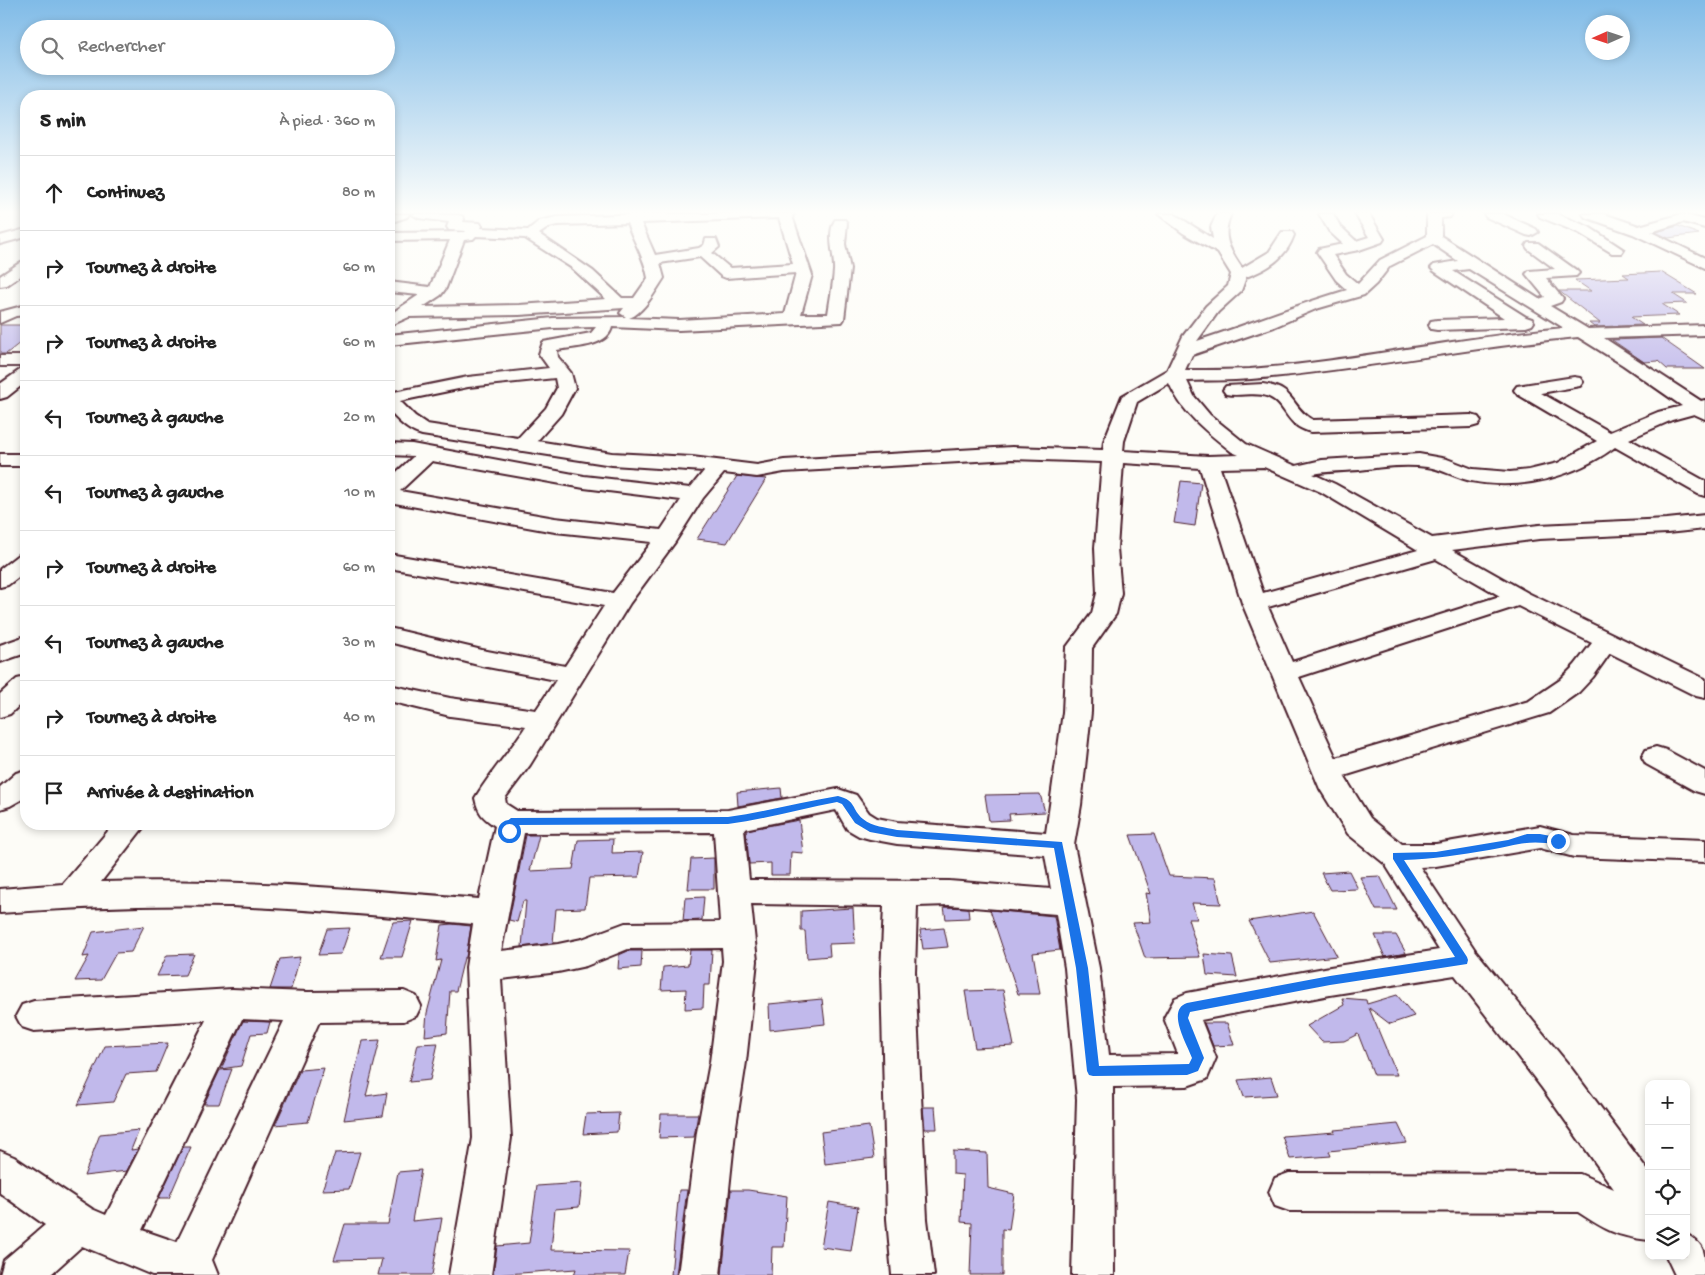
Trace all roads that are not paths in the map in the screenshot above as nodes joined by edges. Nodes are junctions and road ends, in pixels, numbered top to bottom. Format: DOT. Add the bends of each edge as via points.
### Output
graph roads {
  1 [pos="14,274"];
  2 [pos="443,274"];
  3 [pos="587,274"];
  4 [pos="656,274"];
  5 [pos="803,274"];
  6 [pos="841,274"];
  7 [pos="1239,274"];
  8 [pos="1339,274"];
  9 [pos="1377,274"];
  10 [pos="1447,274"];
  11 [pos="1486,274"];
  12 [pos="1543,274"];
  13 [pos="20,283"];
  14 [pos="395,288"];
  15 [pos="435,292"];
  16 [pos="1358,292"];
  17 [pos="639,302"];
  18 [pos="618,303"];
  19 [pos="1537,305"];
  20 [pos="20,311"];
  21 [pos="406,312"];
  22 [pos="0,318"];
  23 [pos="395,318"];
  24 [pos="792,319"];
  25 [pos="1561,320"];
  26 [pos="612,322"];
  27 [pos="1522,322"];
  28 [pos="1437,325"];
  29 [pos="1705,330"];
  30 [pos="1584,333"];
  31 [pos="395,339"];
  32 [pos="0,361"];
  33 [pos="20,361"];
  34 [pos="561,372"];
  35 [pos="1179,373"];
  36 [pos="20,378"];
  37 [pos="1254,382"];
  38 [pos="1574,382"];
  39 [pos="0,393"];
  40 [pos="395,399"];
  41 [pos="395,405"];
  42 [pos="1702,409"];
  43 [pos="1471,421"];
  44 [pos="422,429"];
  45 [pos="1613,440"];
  46 [pos="523,445"];
  47 [pos="395,450"];
  48 [pos="419,452"];
  49 [pos="1112,456"];
  50 [pos="1264,461"];
  51 [pos="1208,462"];
  52 [pos="719,466"];
  53 [pos="1293,474"];
  54 [pos="395,482"];
  55 [pos="1705,490"];
  56 [pos="695,495"];
  57 [pos="395,497"];
  58 [pos="1705,522"];
  59 [pos="667,537"];
  60 [pos="1431,549"];
  61 [pos="395,562"];
  62 [pos="20,565"];
  63 [pos="0,580"];
  64 [pos="1520,598"];
  65 [pos="619,601"];
  66 [pos="1254,603"];
  67 [pos="395,636"];
  68 [pos="1606,641"];
  69 [pos="1284,673"];
  70 [pos="572,675"];
  71 [pos="20,690"];
  72 [pos="1705,690"];
  73 [pos="395,694"];
  74 [pos="0,708"];
  75 [pos="543,720"];
  76 [pos="1656,757"];
  77 [pos="1327,771"];
  78 [pos="1705,784"];
  79 [pos="20,786"];
  80 [pos="0,799"];
  81 [pos="728,821"];
  82 [pos="511,822"];
  83 [pos="126,830"];
  84 [pos="1059,845"];
  85 [pos="1705,851"];
  86 [pos="1396,856"];
  87 [pos="734,892"];
  88 [pos="901,894"];
  89 [pos="72,895"];
  90 [pos="0,901"];
  91 [pos="1070,903"];
  92 [pos="493,913"];
  93 [pos="737,935"];
  94 [pos="1463,960"];
  95 [pos="483,967"];
  96 [pos="232,1004"];
  97 [pos="404,1006"];
  98 [pos="308,1007"];
  99 [pos="34,1016"];
  100 [pos="1093,1071"];
  101 [pos="0,1170"];
  102 [pos="1289,1192"];
  103 [pos="1645,1200"];
  104 [pos="1645,1220"];
  105 [pos="78,1223"];
  106 [pos="116,1241"];
  107 [pos="1690,1260"];
  108 [pos="192,1271"];
  109 [pos="19,1275"];
  110 [pos="470,1275"];
  111 [pos="699,1275"];
  112 [pos="913,1275"];
  113 [pos="1093,1275"];
  114 [pos="1702,1275"];
  1 -- 13 [label="street" via="2,282"];
  2 -- 15 [label="street"];
  3 -- 18 [label="street"];
  4 -- 17 [label="street" via="656,278"];
  5 -- 24 [label="street"];
  6 -- 24 [label="street" via="836,319"];
  7 -- 35 [label="street" via="1235,288 1212,309 1191,336"];
  8 -- 16 [label="street"];
  9 -- 16 [label="street"];
  10 -- 27 [label="street"];
  11 -- 19 [label="street"];
  12 -- 19 [label="street" via="1534,274 1555,299"];
  14 -- 15 [label="street"];
  15 -- 21 [label="street"];
  16 -- 35 [label="street" via="1268,323"];
  17 -- 18 [label="street"];
  17 -- 26 [label="street"];
  18 -- 21 [label="street" via="519,310"];
  19 -- 25 [label="street"];
  20 -- 22 [label="street"];
  21 -- 23 [label="street"];
  24 -- 26 [label="street" via="679,325"];
  25 -- 27 [label="street"];
  25 -- 30 [label="street"];
  26 -- 31 [label="street" via="546,323"];
  26 -- 34 [label="street" via="597,337 548,346 549,359"];
  27 -- 28 [label="street"];
  29 -- 30 [label="street"];
  30 -- 37 [label="street" via="1522,337"];
  30 -- 42 [label="street"];
  32 -- 33 [label="street"];
  34 -- 40 [label="street" via="468,382"];
  34 -- 46 [label="street" via="566,388 554,410"];
  35 -- 37 [label="street"];
  35 -- 49 [label="street" via="1138,392 1129,400"];
  35 -- 50 [label="street" via="1203,419 1239,448"];
  36 -- 39 [label="street"];
  37 -- 43 [label="street" via="1279,394 1301,422 1311,426"];
  38 -- 45 [label="street" via="1523,390"];
  41 -- 44 [label="street" via="414,426"];
  42 -- 45 [label="street" via="1665,416"];
  44 -- 46 [label="street"];
  44 -- 48 [label="street"];
  45 -- 53 [label="street" via="1580,462 1519,478 1474,476 1427,461 1318,466"];
  45 -- 55 [label="street"];
  46 -- 52 [label="street" via="612,458"];
  47 -- 48 [label="street"];
  48 -- 54 [label="street"];
  48 -- 56 [label="street" via="584,482"];
  49 -- 51 [label="street"];
  49 -- 52 [label="street" via="980,454 757,470"];
  49 -- 84 [label="street" via="1106,548 1109,593 1104,614 1079,648 1077,712"];
  50 -- 51 [label="street"];
  50 -- 53 [label="street"];
  51 -- 66 [label="street"];
  52 -- 56 [label="street"];
  53 -- 60 [label="street" via="1328,488"];
  56 -- 59 [label="street"];
  57 -- 59 [label="street" via="554,525"];
  58 -- 60 [label="street" via="1539,532"];
  59 -- 65 [label="street"];
  60 -- 64 [label="street"];
  60 -- 66 [label="street"];
  61 -- 65 [label="street"];
  62 -- 63 [label="street"];
  64 -- 68 [label="street"];
  64 -- 69 [label="street"];
  65 -- 70 [label="street"];
  66 -- 69 [label="street"];
  67 -- 70 [label="street" via="482,658"];
  68 -- 72 [label="street"];
  68 -- 77 [label="street" via="1578,680 1538,707"];
  69 -- 77 [label="street"];
  70 -- 75 [label="street"];
  71 -- 74 [label="street"];
  73 -- 75 [label="street"];
  75 -- 82 [label="street" via="490,798 492,808"];
  76 -- 78 [label="street"];
  77 -- 86 [label="street" via="1360,826"];
  79 -- 80 [label="street"];
  81 -- 82 [label="street"];
  81 -- 84 [label="street" via="838,799 846,802 858,821 870,828 897,833"];
  81 -- 87 [label="street"];
  82 -- 92 [label="street"];
  83 -- 89 [label="street"];
  84 -- 91 [label="street"];
  85 -- 86 [label="street" via="1574,846 1540,837 1436,855"];
  86 -- 94 [label="street"];
  87 -- 88 [label="street" via="801,890"];
  87 -- 93 [label="street"];
  88 -- 91 [label="street" via="949,893"];
  88 -- 112 [label="street" via="898,972 907,1219"];
  89 -- 90 [label="street"];
  89 -- 92 [label="street" via="195,893"];
  91 -- 100 [label="street" via="1082,968"];
  92 -- 95 [label="street"];
  93 -- 95 [label="street" via="625,936 586,952"];
  93 -- 111 [label="street" via="740,961"];
  94 -- 100 [label="street" via="1330,980 1187,1008 1182,1018 1198,1058 1194,1068"];
  94 -- 103 [label="street" via="1555,1076"];
  95 -- 110 [label="street" via="492,1138"];
  96 -- 98 [label="street"];
  96 -- 99 [label="street"];
  96 -- 106 [label="street"];
  97 -- 98 [label="street"];
  98 -- 108 [label="street"];
  100 -- 113 [label="street" via="1096,1099"];
  101 -- 105 [label="street"];
  102 -- 104 [label="street" via="1580,1194 1624,1218"];
  105 -- 106 [label="street"];
  105 -- 109 [label="street"];
  106 -- 108 [label="street"];
  107 -- 114 [label="street"];
}
